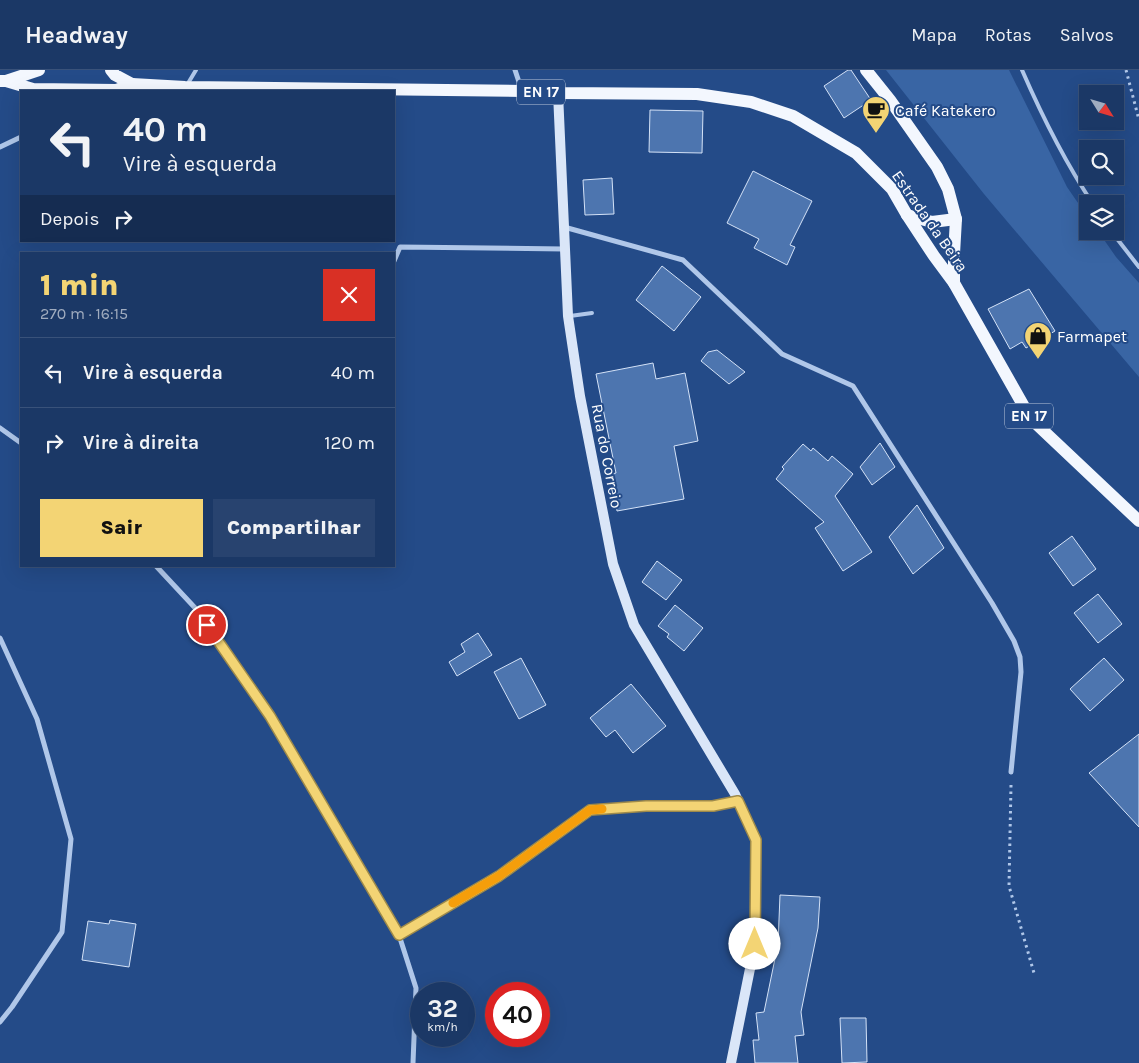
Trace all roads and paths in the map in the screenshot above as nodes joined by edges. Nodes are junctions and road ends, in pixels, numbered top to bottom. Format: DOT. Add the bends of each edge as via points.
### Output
graph roads {
  1 [pos="39,70"];
  2 [pos="112,70"];
  3 [pos="196,70"];
  4 [pos="515,70"];
  5 [pos="866,70"];
  6 [pos="1022,70"];
  7 [pos="1126,70"];
  8 [pos="3,81"];
  9 [pos="185,87"];
  10 [pos="129,88"];
  11 [pos="388,90"];
  12 [pos="395,90"];
  13 [pos="523,92"];
  14 [pos="558,93"];
  15 [pos="1139,120"];
  16 [pos="20,138"];
  17 [pos="0,148"];
  18 [pos="1087,195"];
  19 [pos="907,215"];
  20 [pos="956,219"];
  21 [pos="563,227"];
  22 [pos="1119,240"];
  23 [pos="564,249"];
  24 [pos="395,259"];
  25 [pos="1139,267"];
  26 [pos="954,283"];
  27 [pos="592,313"];
  28 [pos="568,316"];
  29 [pos="0,428"];
  30 [pos="20,442"];
  31 [pos="1139,521"];
  32 [pos="157,567"];
  33 [pos="0,638"];
  34 [pos="1011,772"];
  35 [pos="736,798"];
  36 [pos="399,935"];
  37 [pos="1034,973"];
  38 [pos="0,1022"];
  39 [pos="413,1063"];
  40 [pos="730,1063"];
  1 -- 8 [label="main road, EN 17"];
  2 -- 10 [label="main road"];
  3 -- 9 [label="lane"];
  4 -- 13 [label="street"];
  5 -- 20 [label="main road" via="937,167 948,189"];
  6 -- 18 [label="lane" via="1053,136"];
  7 -- 15 [label="path"];
  8 -- 10 [label="main road, Estrada da Beira / EN 17" via="32,89"];
  9 -- 10 [label="main road, Estrada da Beira / EN 17"];
  9 -- 11 [label="main road, Estrada da Beira / EN 17"];
  12 -- 13 [label="main road, Estrada da Beira / EN 17"];
  13 -- 14 [label="main road, Estrada da Beira / EN 17"];
  14 -- 19 [label="main road, Estrada da Beira / EN 17" via="697,94 751,102 793,116 856,153 892,189"];
  14 -- 21 [label="street, Rua do Correio"];
  16 -- 17 [label="street"];
  19 -- 20 [label="main road" via="932,222"];
  19 -- 26 [label="main road, Estrada da Beira / EN 17"];
  20 -- 26 [label="main road"];
  21 -- 23 [label="street, Rua do Correio"];
  21 -- 34 [label="street" via="683,260 782,354 853,386 1014,641 1021,672"];
  22 -- 25 [label="lane"];
  23 -- 24 [label="street" via="400,247"];
  23 -- 28 [label="street, Rua do Correio"];
  26 -- 31 [label="main road, Estrada da Beira / EN 17" via="1031,419"];
  27 -- 28 [label="lane"];
  28 -- 35 [label="street, Rua do Correio" via="613,564 634,625"];
  29 -- 30 [label="street"];
  32 -- 36 [label="street" via="197,610 270,716"];
  33 -- 38 [label="street" via="37,719 71,839 62,932"];
  34 -- 37 [label="path" via="1009,886"];
  35 -- 36 [label="street" via="713,806 590,810 499,876"];
  35 -- 40 [label="street, Rua do Correio" via="756,840 755,944"];
  36 -- 39 [label="street" via="416,988"];
}
